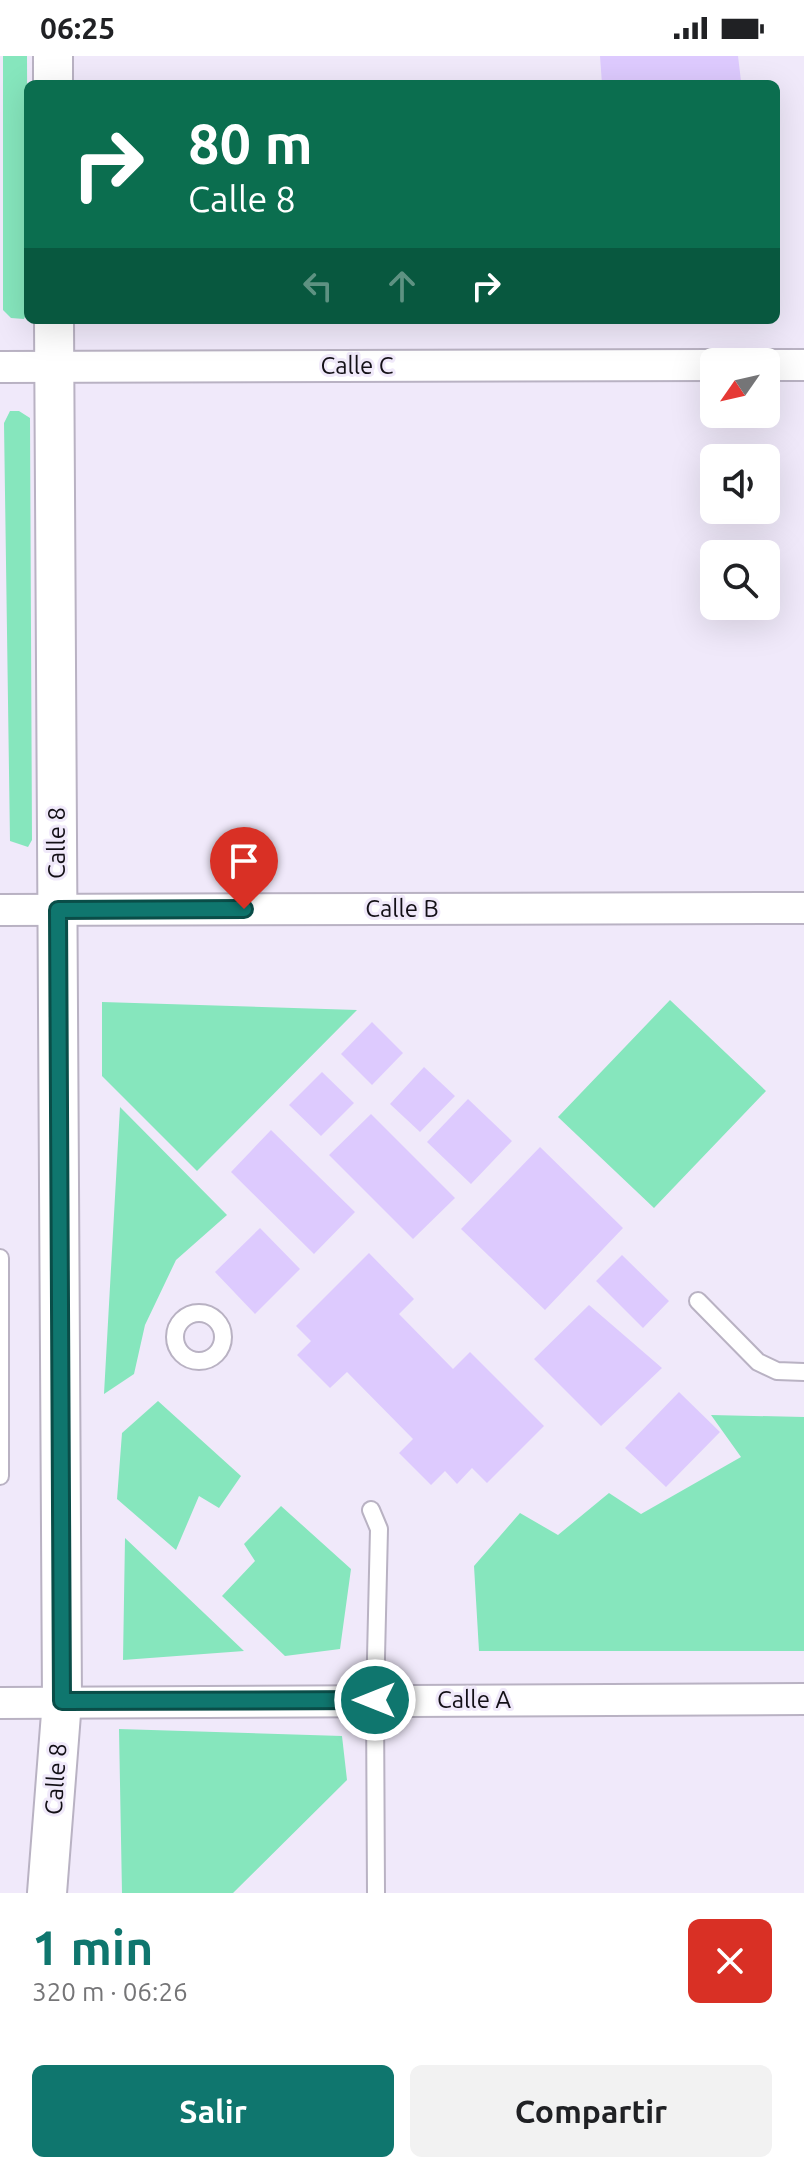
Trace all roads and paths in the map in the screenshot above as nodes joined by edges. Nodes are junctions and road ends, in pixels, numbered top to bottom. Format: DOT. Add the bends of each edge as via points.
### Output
graph roads {
  1 [pos="53,56"];
  2 [pos="53,80"];
  3 [pos="54,324"];
  4 [pos="700,365"];
  5 [pos="780,365"];
  6 [pos="804,365"];
  7 [pos="0,367"];
  8 [pos="55,367"];
  9 [pos="804,908"];
  10 [pos="0,910"];
  11 [pos="58,910"];
  12 [pos="59,1193"];
  13 [pos="0,1258"];
  14 [pos="698,1301"];
  15 [pos="804,1372"];
  16 [pos="44,1440"];
  17 [pos="0,1476"];
  18 [pos="43,1486"];
  19 [pos="371,1510"];
  20 [pos="61,1524"];
  21 [pos="804,1699"];
  22 [pos="375,1700"];
  23 [pos="62,1701"];
  24 [pos="0,1703"];
  25 [pos="47,1893"];
  26 [pos="376,1893"];
  1 -- 2 [label="street"];
  3 -- 8 [label="street, Calle 8"];
  4 -- 8 [label="street, Calle C"];
  5 -- 6 [label="street"];
  7 -- 8 [label="street, Calle C"];
  8 -- 11 [label="street, Calle 8"];
  9 -- 11 [label="street, Calle B"];
  10 -- 11 [label="street, Calle B"];
  11 -- 12 [label="street, Calle 8"];
  12 -- 16 [label="lane" via="46,1240"];
  12 -- 20 [label="street, Calle 8"];
  13 -- 17 [label="lane"];
  14 -- 15 [label="lane" via="758,1362 777,1371"];
  18 -- 20 [label="lane"];
  19 -- 22 [label="lane" via="379,1529"];
  20 -- 23 [label="street, Calle 8"];
  21 -- 22 [label="street, Calle A"];
  22 -- 23 [label="street, Calle A"];
  22 -- 26 [label="lane"];
  23 -- 24 [label="street, Calle A"];
  23 -- 25 [label="street, Calle 8"];
}
